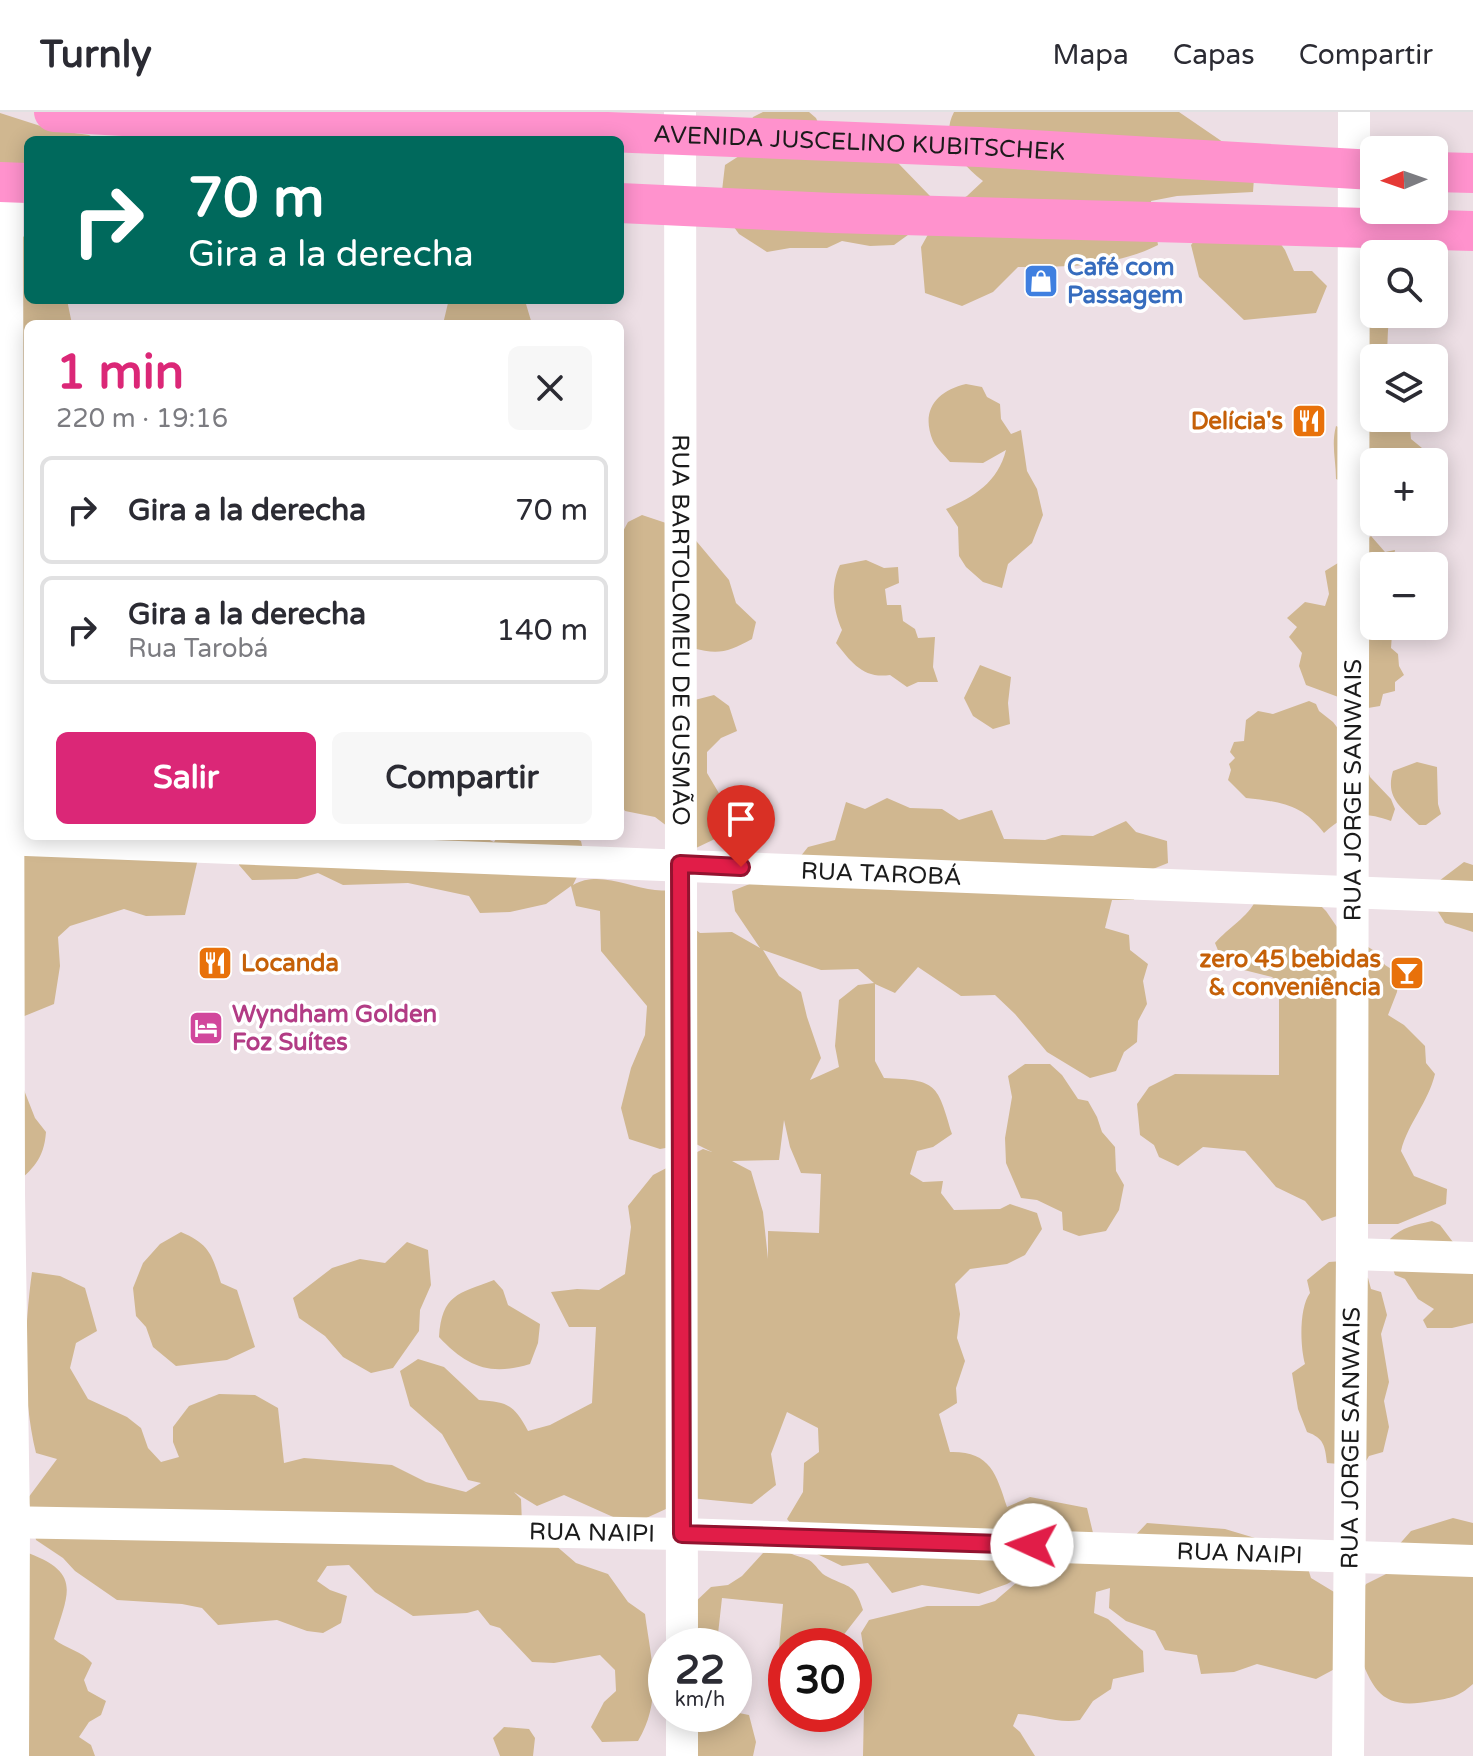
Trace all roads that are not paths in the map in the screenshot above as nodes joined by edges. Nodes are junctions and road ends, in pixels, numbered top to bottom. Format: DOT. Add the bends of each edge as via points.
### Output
graph roads {
  1 [pos="54,112"];
  2 [pos="1354,112"];
  3 [pos="680,124"];
  4 [pos="327,134"];
  5 [pos="444,134"];
  6 [pos="1360,144"];
  7 [pos="1360,170"];
  8 [pos="1448,172"];
  9 [pos="1473,173"];
  10 [pos="12,182"];
  11 [pos="1360,202"];
  12 [pos="624,203"];
  13 [pos="680,205"];
  14 [pos="1356,228"];
  15 [pos="1473,231"];
  16 [pos="5,839"];
  17 [pos="32,840"];
  18 [pos="680,864"];
  19 [pos="1353,891"];
  20 [pos="1473,897"];
  21 [pos="1352,1254"];
  22 [pos="1473,1258"];
  23 [pos="7,1522"];
  24 [pos="682,1534"];
  25 [pos="1351,1556"];
  26 [pos="1473,1561"];
  27 [pos="682,1628"];
  28 [pos="682,1732"];
  29 [pos="13,1756"];
  30 [pos="682,1756"];
  31 [pos="1348,1756"];
  1 -- 4 [label="main road, AVENIDA JUSCELINO KUBITSCHEK"];
  2 -- 6 [label="street, RUA JORGE SANWAIS"];
  3 -- 5 [label="main road, AVENIDA JUSCELINO KUBITSCHEK"];
  3 -- 7 [label="main road, AVENIDA JUSCELINO KUBITSCHEK"];
  3 -- 13 [label="street, RUA BARTOLOMEU DE GUSMÃO"];
  4 -- 5 [label="main road, AVENIDA JUSCELINO KUBITSCHEK"];
  8 -- 9 [label="main road"];
  10 -- 16 [label="street"];
  11 -- 14 [label="street, RUA JORGE SANWAIS"];
  12 -- 13 [label="main road"];
  13 -- 14 [label="main road"];
  13 -- 18 [label="street, RUA BARTOLOMEU DE GUSMÃO"];
  14 -- 15 [label="main road"];
  14 -- 19 [label="street, RUA JORGE SANWAIS"];
  16 -- 23 [label="street"];
  17 -- 18 [label="street, RUA TAROBÁ"];
  18 -- 19 [label="street, RUA TAROBÁ"];
  18 -- 24 [label="street, RUA BARTOLOMEU DE GUSMÃO"];
  19 -- 20 [label="street, RUA TAROBÁ"];
  19 -- 21 [label="street, RUA JORGE SANWAIS"];
  21 -- 22 [label="street"];
  21 -- 25 [label="street, RUA JORGE SANWAIS"];
  23 -- 24 [label="street, RUA NAIPI"];
  23 -- 29 [label="street"];
  24 -- 25 [label="street, RUA NAIPI"];
  24 -- 27 [label="street, RUA BARTOLOMEU DE GUSMÃO"];
  25 -- 26 [label="street, RUA NAIPI"];
  25 -- 31 [label="street, RUA JORGE SANWAIS"];
  28 -- 30 [label="street"];
}
